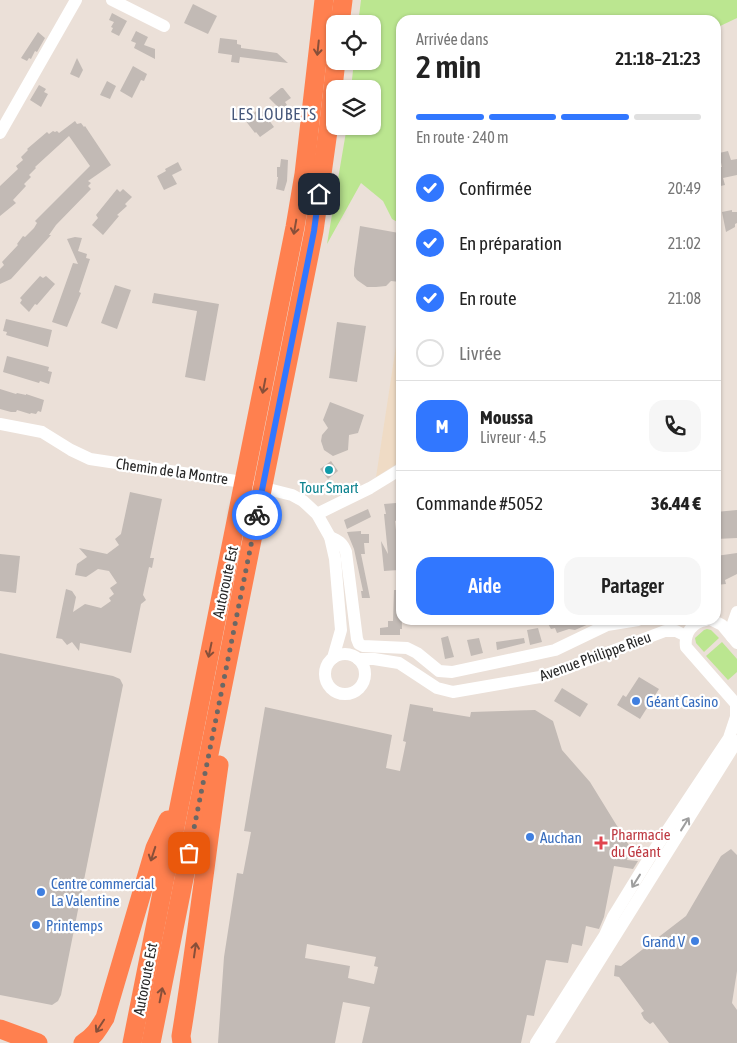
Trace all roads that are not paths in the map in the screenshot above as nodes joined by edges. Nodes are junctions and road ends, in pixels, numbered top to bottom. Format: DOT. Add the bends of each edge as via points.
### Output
graph roads {
  1 [pos="76,0"];
  2 [pos="112,0"];
  3 [pos="324,0"];
  4 [pos="343,0"];
  5 [pos="341,15"];
  6 [pos="164,26"];
  7 [pos="335,70"];
  8 [pos="0,133"];
  9 [pos="0,424"];
  10 [pos="396,472"];
  11 [pos="253,485"];
  12 [pos="316,514"];
  13 [pos="330,537"];
  14 [pos="248,559"];
  15 [pos="737,612"];
  16 [pos="721,618"];
  17 [pos="721,624"];
  18 [pos="605,625"];
  19 [pos="638,625"];
  20 [pos="694,625"];
  21 [pos="341,630"];
  22 [pos="686,636"];
  23 [pos="641,640"];
  24 [pos="734,640"];
  25 [pos="332,658"];
  26 [pos="356,658"];
  27 [pos="393,662"];
  28 [pos="364,681"];
  29 [pos="736,705"];
  30 [pos="737,741"];
  31 [pos="180,794"];
  32 [pos="185,1016"];
  33 [pos="0,1029"];
  34 [pos="38,1043"];
  35 [pos="83,1043"];
  36 [pos="132,1043"];
  37 [pos="151,1043"];
  38 [pos="182,1043"];
  39 [pos="188,1043"];
  40 [pos="536,1043"];
  41 [pos="548,1043"];
  1 -- 8 [label="street"];
  2 -- 6 [label="street"];
  3 -- 11 [label="highway, Autoroute Est, one-way" via="304,174"];
  4 -- 5 [label="highway"];
  7 -- 11 [label="highway, Autoroute Est" via="314,231"];
  9 -- 12 [label="street, Chemin de la Montre" via="42,432 90,459 236,480 271,489 303,501"];
  10 -- 12 [label="street"];
  11 -- 14 [label="highway, Autoroute Est"];
  11 -- 31 [label="highway, Autoroute Est, one-way"];
  12 -- 13 [label="street, Chemin de la Montre"];
  13 -- 18 [label="street" via="340,541 346,552 359,644 412,650 439,671 452,672 555,650"];
  13 -- 21 [label="street"];
  32 -- 14 [label="highway, one-way"];
  37 -- 14 [label="highway, Autoroute Est, one-way"];
  15 -- 16 [label="street"];
  15 -- 24 [label="street" via="731,629"];
  17 -- 24 [label="street"];
  19 -- 23 [label="street"];
  20 -- 22 [label="street"];
  21 -- 25 [label="street"];
  21 -- 26 [label="street"];
  22 -- 23 [label="street, Avenue Philippe Rieu" via="676,631"];
  22 -- 29 [label="street" via="686,648"];
  23 -- 27 [label="street, Avenue Philippe Rieu" via="540,677 453,692 437,688"];
  25 -- 26 [label="street" via="339,654"];
  25 -- 28 [label="street" via="324,676 335,692 349,694"];
  26 -- 27 [label="street, Avenue Philippe Rieu"];
  26 -- 28 [label="street" via="364,669"];
  27 -- 28 [label="street" via="382,664"];
  29 -- 40 [label="street, one-way" via="729,738 658,845"];
  41 -- 30 [label="street, one-way"];
  31 -- 35 [label="highway, one-way" via="155,848 105,1018 99,1029"];
  31 -- 36 [label="highway, Autoroute Est"];
  32 -- 38 [label="highway"];
  32 -- 39 [label="highway"];
  33 -- 34 [label="highway"];
}
